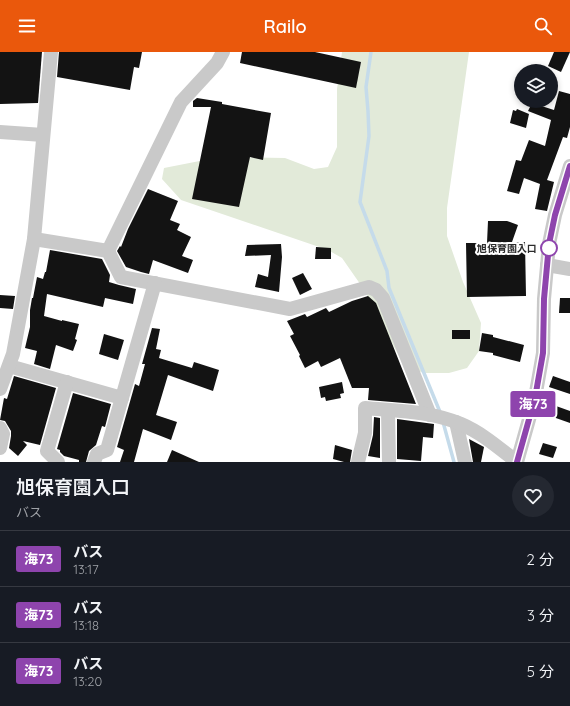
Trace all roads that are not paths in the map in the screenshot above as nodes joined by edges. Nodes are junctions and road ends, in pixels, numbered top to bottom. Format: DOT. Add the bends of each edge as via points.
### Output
graph roads {
  1 [pos="51,52"];
  2 [pos="223,52"];
  3 [pos="0,132"];
  4 [pos="44,135"];
  5 [pos="570,166"];
  6 [pos="34,239"];
  7 [pos="108,251"];
  8 [pos="547,266"];
  9 [pos="570,269"];
  10 [pos="155,283"];
  11 [pos="7,359"];
  12 [pos="67,382"];
  13 [pos="0,389"];
  14 [pos="122,398"];
  15 [pos="388,410"];
  16 [pos="430,415"];
  17 [pos="456,422"];
  18 [pos="0,428"];
  19 [pos="0,448"];
  20 [pos="58,462"];
  21 [pos="94,462"];
  22 [pos="358,462"];
  23 [pos="389,462"];
  24 [pos="465,462"];
  25 [pos="517,462"];
  1 -- 4 [label="street"];
  2 -- 7 [label="street" via="217,63 181,102"];
  3 -- 4 [label="street"];
  4 -- 6 [label="street"];
  5 -- 8 [label="street" via="555,215"];
  6 -- 7 [label="street"];
  6 -- 11 [label="street"];
  7 -- 10 [label="street" via="121,277"];
  8 -- 9 [label="street"];
  8 -- 25 [label="street" via="543,353 535,398"];
  10 -- 14 [label="street"];
  10 -- 16 [label="street" via="290,308 369,287 376,290 383,298"];
  11 -- 12 [label="street"];
  11 -- 13 [label="street"];
  12 -- 14 [label="street"];
  12 -- 20 [label="street" via="47,451"];
  14 -- 21 [label="street" via="107,450 97,454"];
  15 -- 16 [label="street"];
  15 -- 22 [label="street" via="365,408 365,433"];
  15 -- 23 [label="street"];
  16 -- 17 [label="street"];
  17 -- 24 [label="street"];
  17 -- 25 [label="street" via="484,436"];
  18 -- 19 [label="street" via="3,434"];
}
